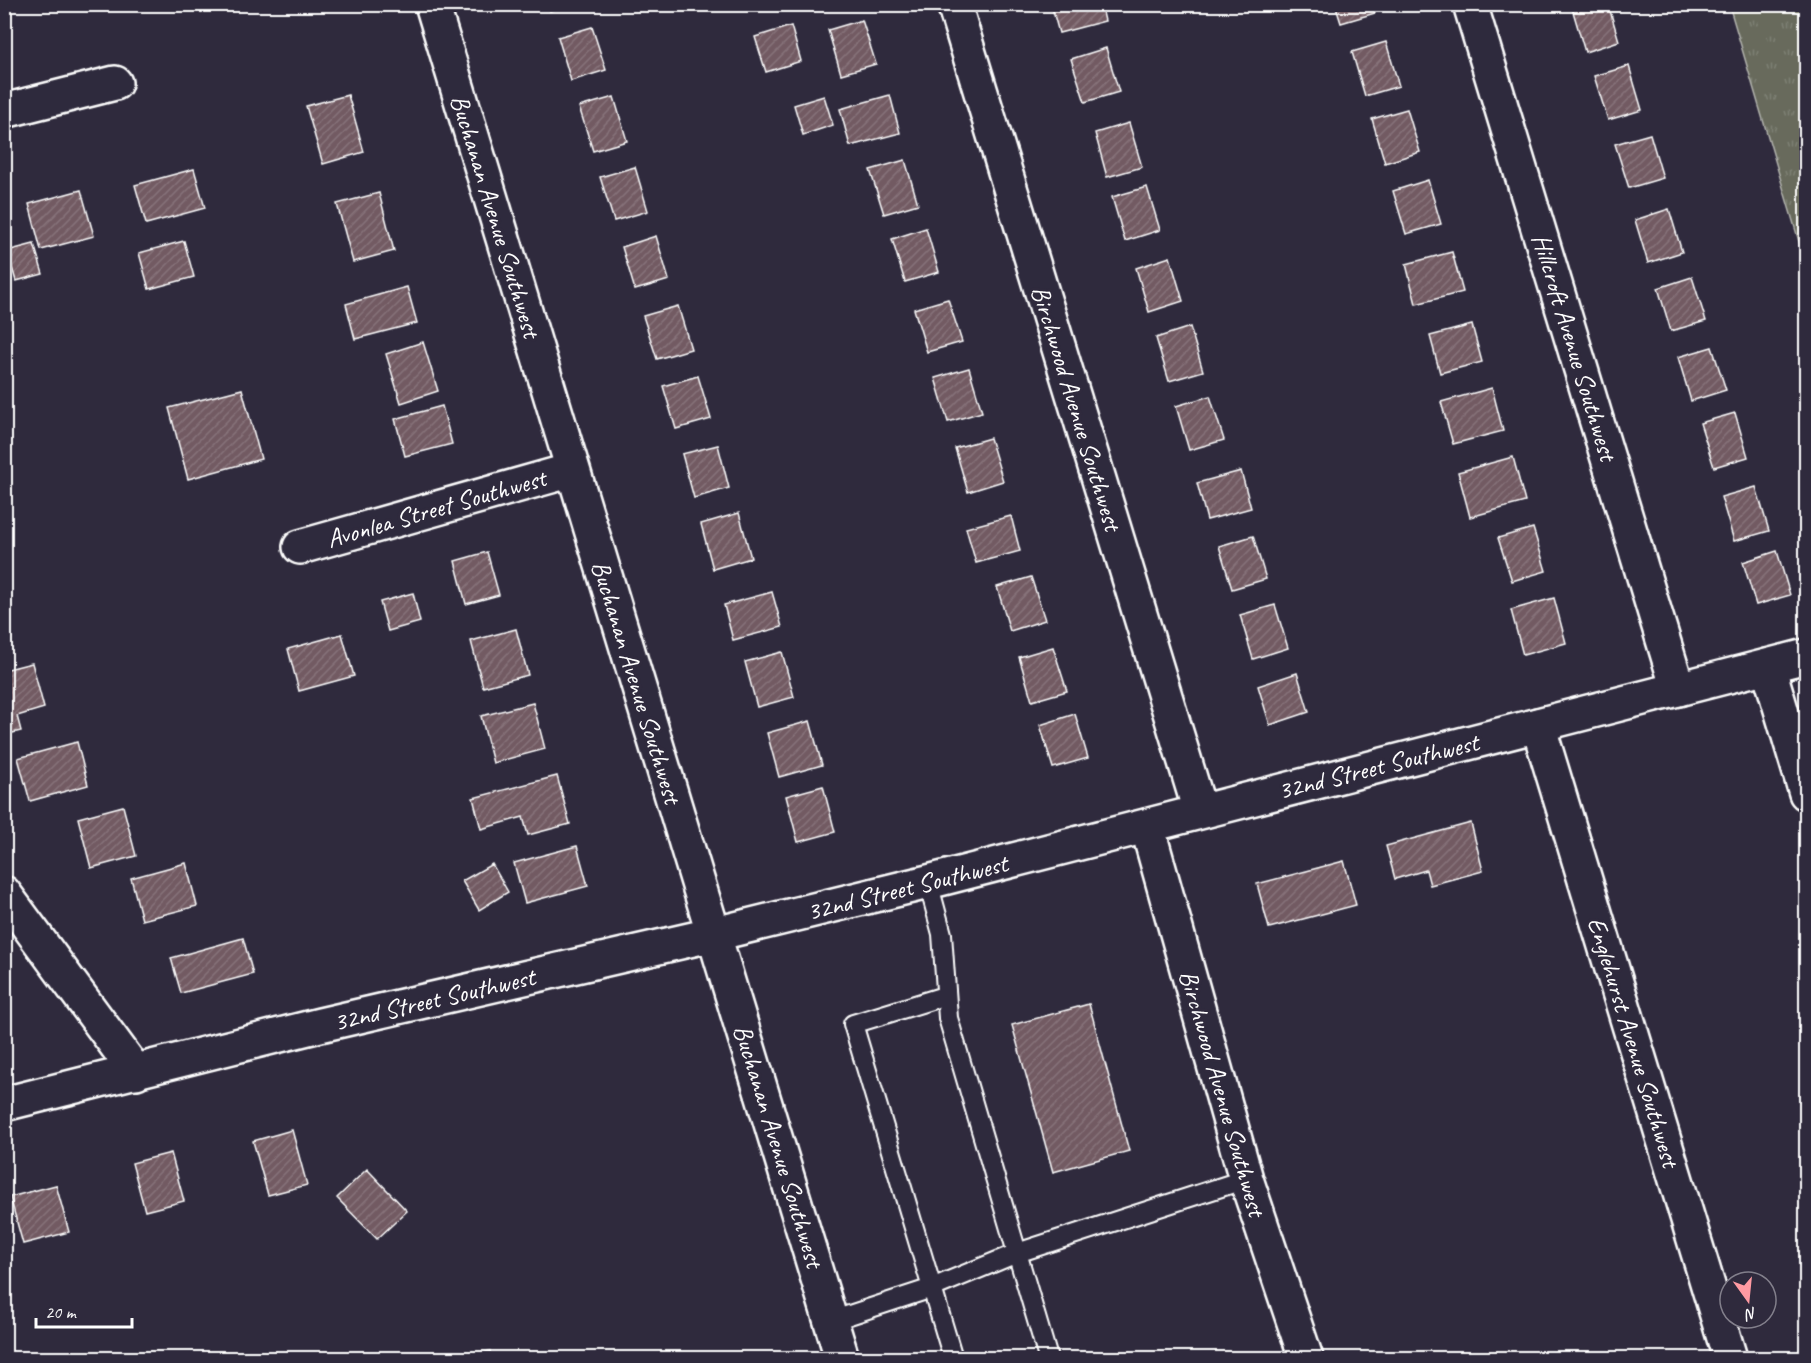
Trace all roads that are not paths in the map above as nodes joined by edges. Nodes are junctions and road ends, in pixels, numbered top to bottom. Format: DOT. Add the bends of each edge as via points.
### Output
graph roads {
  1 [pos="432,4"];
  2 [pos="954,4"];
  3 [pos="1470,4"];
  4 [pos="115,83"];
  5 [pos="4,111"];
  6 [pos="572,470"];
  7 [pos="300,547"];
  8 [pos="1806,656"];
  9 [pos="1768,666"];
  10 [pos="1678,689"];
  11 [pos="1538,725"];
  12 [pos="1806,793"];
  13 [pos="1200,811"];
  14 [pos="1147,826"];
  15 [pos="928,882"];
  16 [pos="4,893"];
  17 [pos="715,934"];
  18 [pos="944,996"];
  19 [pos="136,1072"];
  20 [pos="4,1104"];
  21 [pos="1246,1179"];
  22 [pos="1017,1253"];
  23 [pos="932,1288"];
  24 [pos="831,1321"];
  25 [pos="842,1359"];
  26 [pos="953,1359"];
  27 [pos="1048,1359"];
  28 [pos="1306,1359"];
  29 [pos="1730,1359"];
  1 -- 6 [label="street, Buchanan Avenue Southwest"];
  2 -- 13 [label="street, Birchwood Avenue Southwest"];
  3 -- 10 [label="street, Hillcroft Avenue Southwest"];
  4 -- 5 [label="street"];
  6 -- 7 [label="street, Avonlea Street Southwest"];
  6 -- 17 [label="street, Buchanan Avenue Southwest"];
  8 -- 9 [label="street, 32nd Street Southwest"];
  9 -- 10 [label="street, 32nd Street Southwest"];
  9 -- 12 [label="street"];
  10 -- 11 [label="street, 32nd Street Southwest"];
  11 -- 13 [label="street, 32nd Street Southwest"];
  11 -- 29 [label="street, Englehurst Avenue Southwest"];
  13 -- 14 [label="street, 32nd Street Southwest"];
  14 -- 15 [label="street, 32nd Street Southwest"];
  14 -- 21 [label="street, Birchwood Avenue Southwest"];
  15 -- 17 [label="street, 32nd Street Southwest"];
  15 -- 18 [label="lane" via="942,934"];
  16 -- 19 [label="street"];
  17 -- 19 [label="street, 32nd Street Southwest" via="320,1025"];
  17 -- 24 [label="street, Buchanan Avenue Southwest"];
  18 -- 22 [label="lane"];
  18 -- 23 [label="lane" via="853,1024"];
  19 -- 20 [label="street, 32nd Street Southwest"];
  21 -- 22 [label="lane"];
  21 -- 28 [label="street, Birchwood Avenue Southwest"];
  22 -- 23 [label="lane"];
  22 -- 27 [label="lane"];
  23 -- 24 [label="lane"];
  23 -- 26 [label="lane"];
  24 -- 25 [label="street, Buchanan Avenue Southwest"];
}
